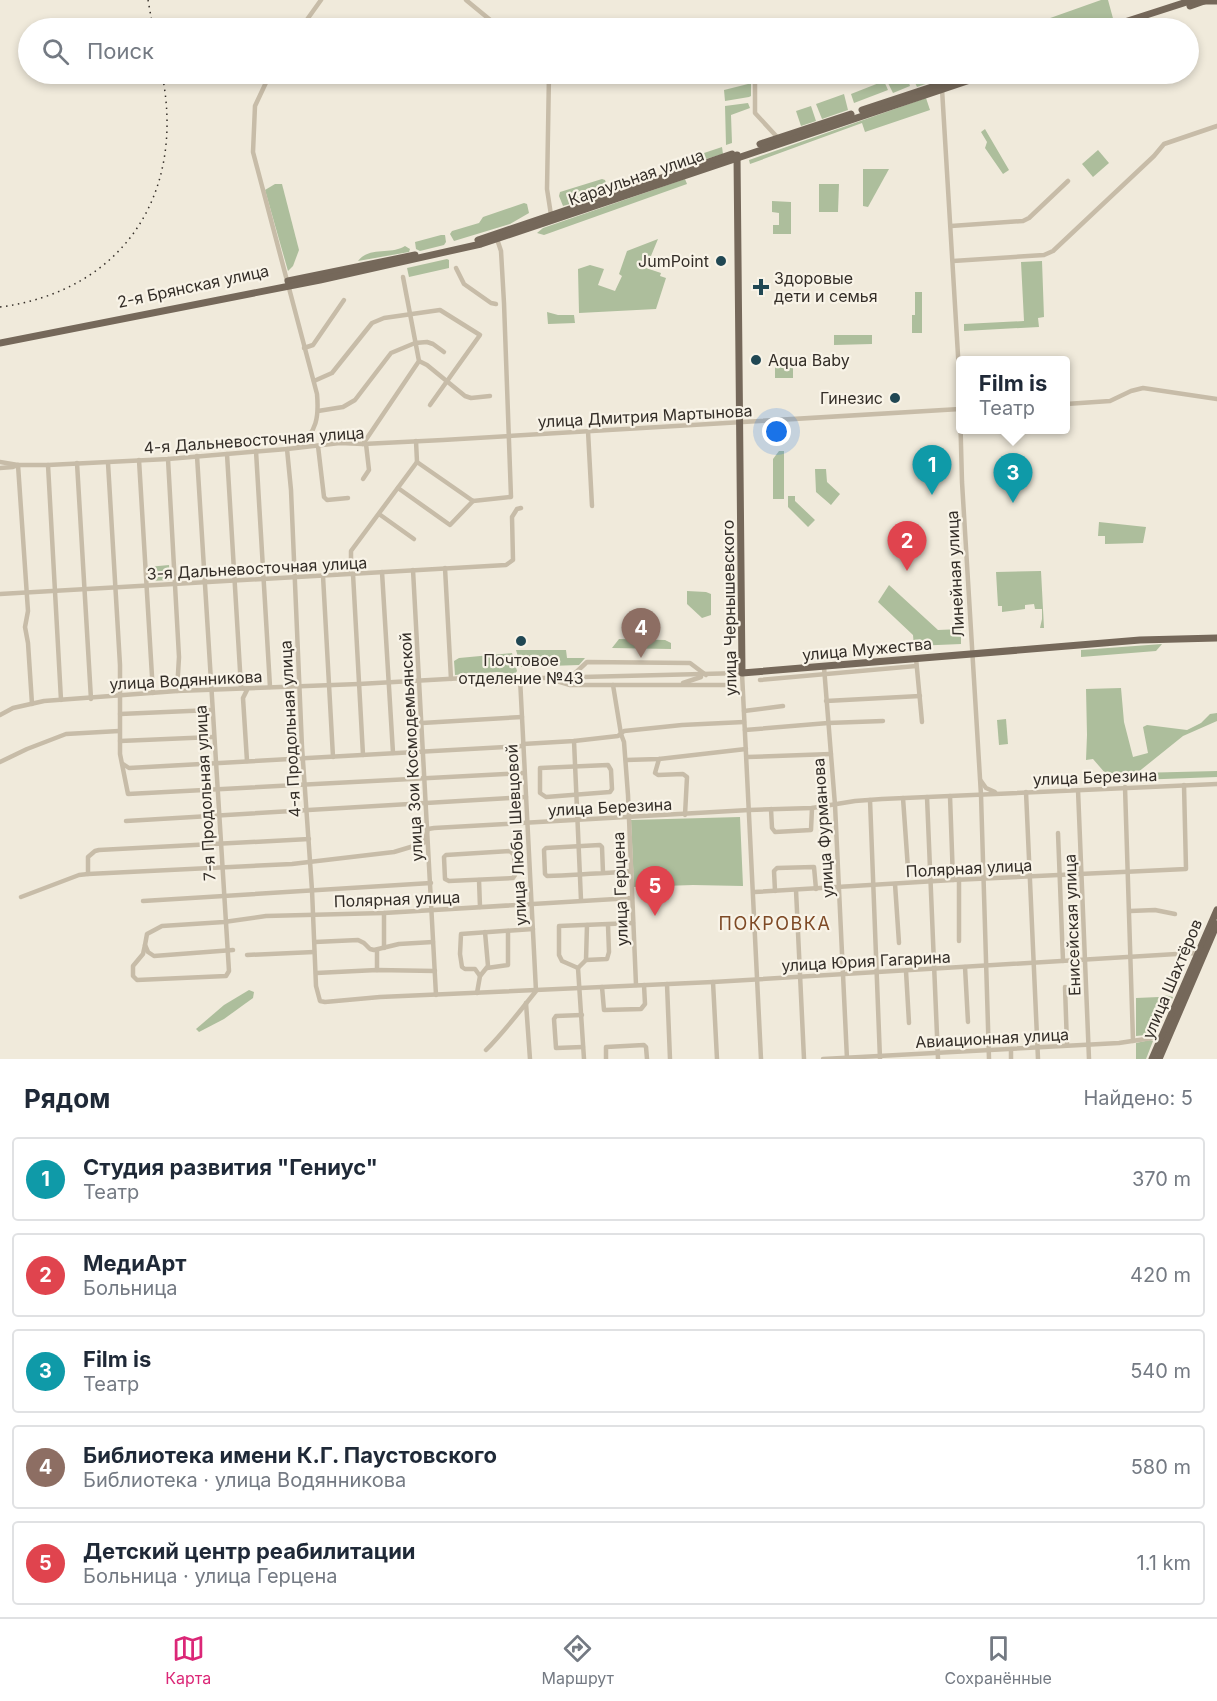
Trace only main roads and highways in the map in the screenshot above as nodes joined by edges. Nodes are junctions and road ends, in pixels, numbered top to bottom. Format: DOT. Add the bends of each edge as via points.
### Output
graph roads {
  1 [pos="1171,0"];
  2 [pos="1193,0"];
  3 [pos="1205,1"];
  4 [pos="1217,1"];
  5 [pos="1166,9"];
  6 [pos="1138,18"];
  7 [pos="1151,18"];
  8 [pos="947,84"];
  9 [pos="950,84"];
  10 [pos="942,86"];
  11 [pos="737,154"];
  12 [pos="287,283"];
  13 [pos="0,341"];
  14 [pos="1217,638"];
  15 [pos="742,674"];
  16 [pos="1217,910"];
  17 [pos="1217,924"];
  18 [pos="1152,1059"];
  19 [pos="1159,1059"];
  1 -- 5 [label="main road"];
  2 -- 5 [label="main road"];
  3 -- 4 [label="main road"];
  3 -- 7 [label="main road"];
  5 -- 6 [label="main road"];
  8 -- 10 [label="main road, Караульная улица"];
  9 -- 10 [label="main road, Караульная улица"];
  10 -- 11 [label="main road, Караульная улица"];
  10 -- 11 [label="main road, Караульная улица"];
  11 -- 12 [label="main road, Караульная улица" via="480,239"];
  11 -- 12 [label="main road, Караульная улица" via="497,239"];
  11 -- 15 [label="main road, улица Чернышевского"];
  12 -- 13 [label="main road, 2-я Брянская улица"];
  14 -- 15 [label="main road, улица Мужества" via="1140,640"];
  16 -- 18 [label="main road, улица Шахтёров"];
  17 -- 19 [label="main road, улица Шахтёров"];
}
